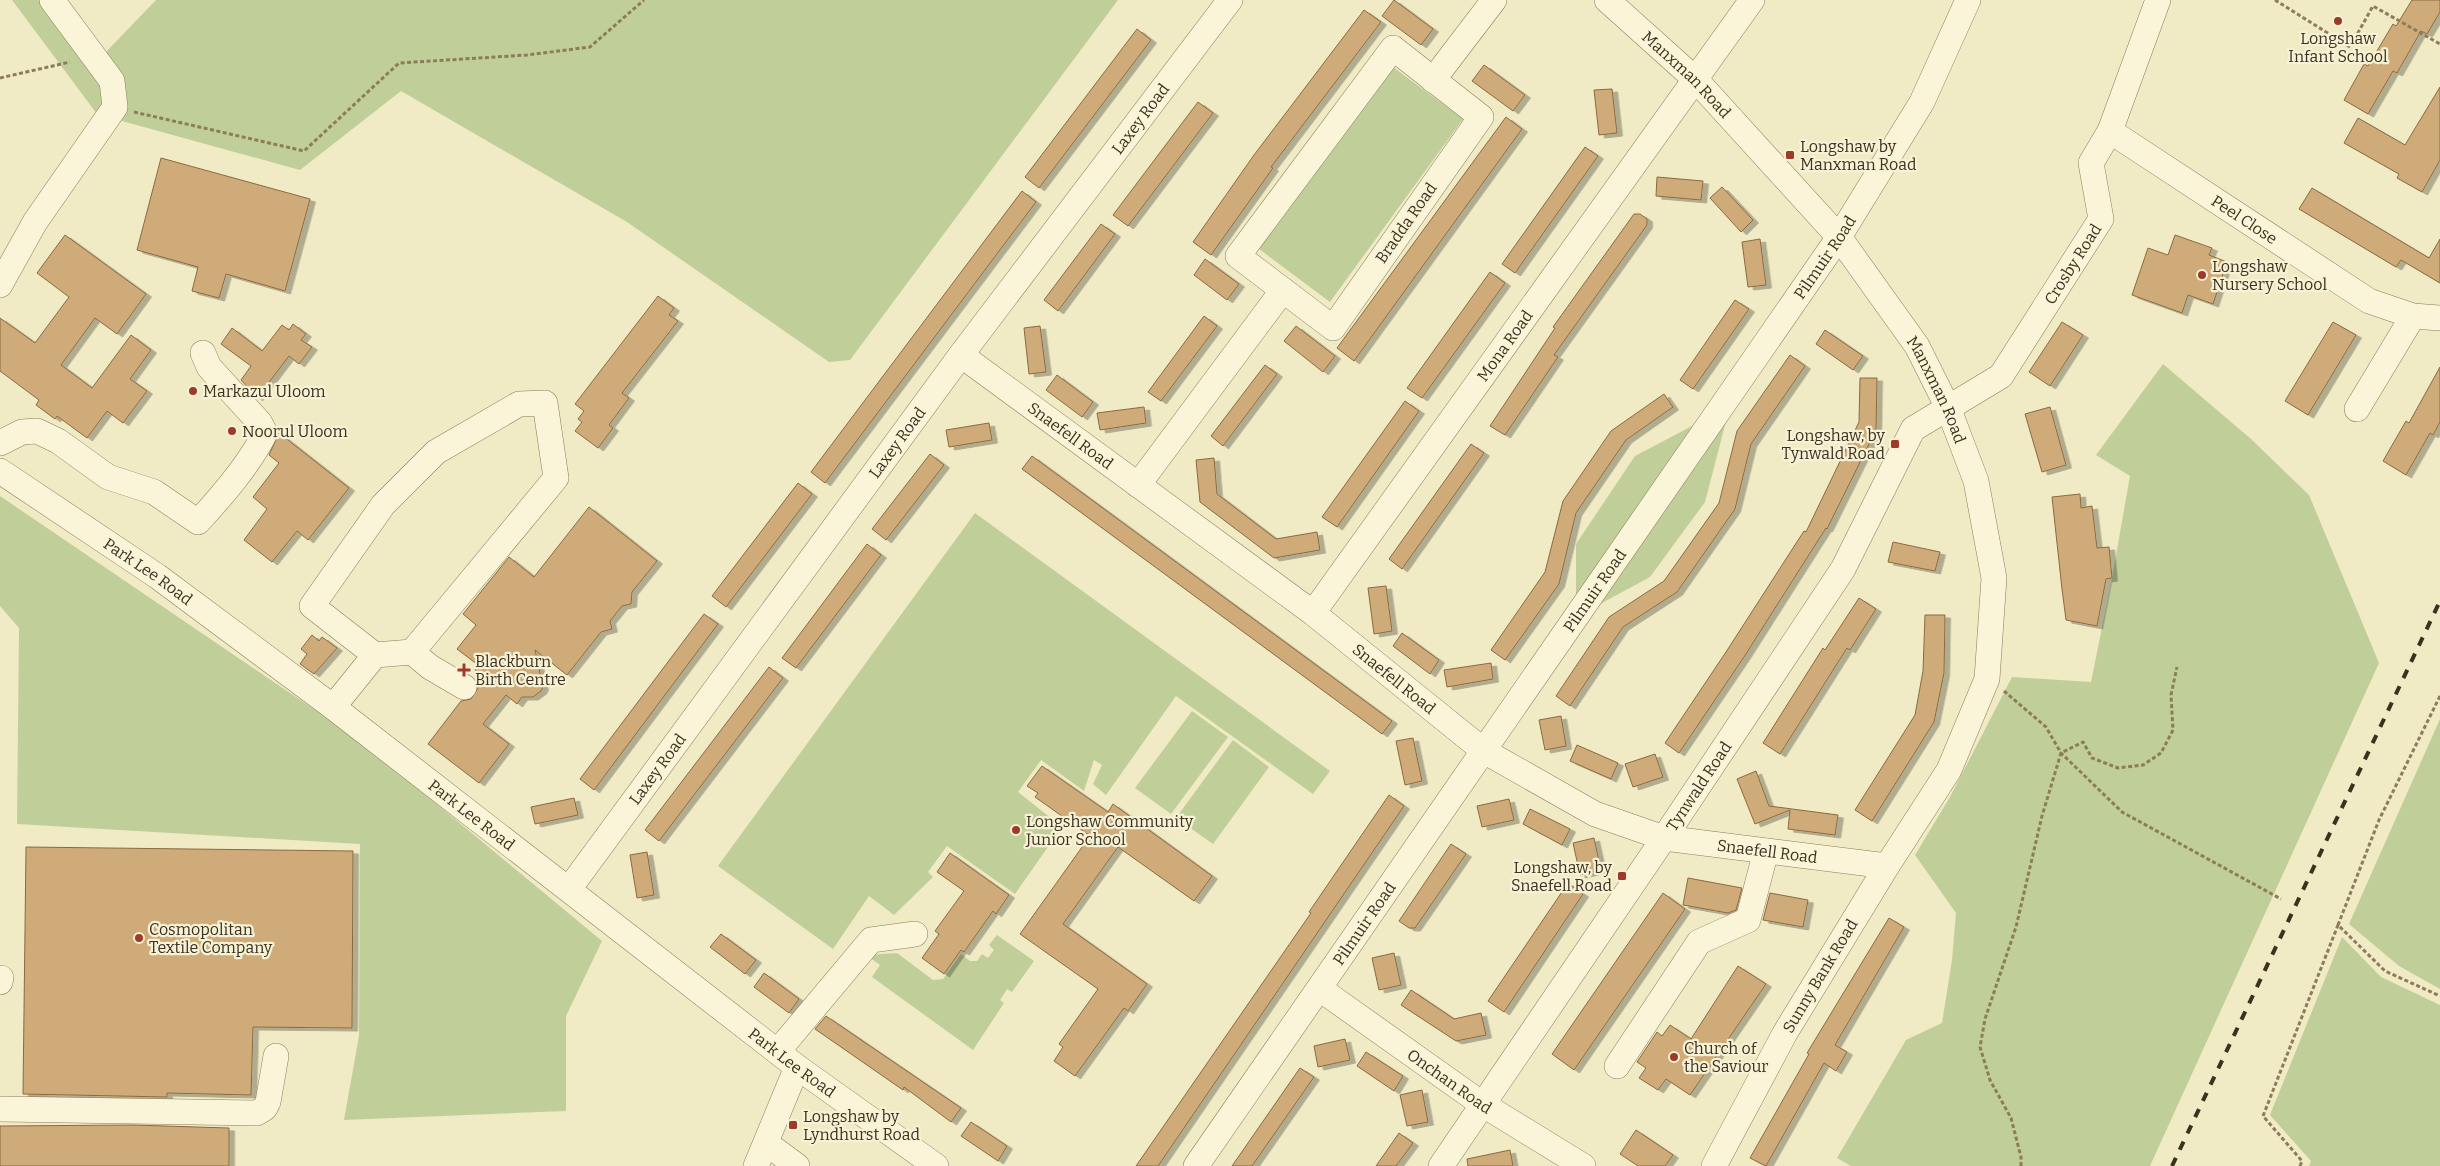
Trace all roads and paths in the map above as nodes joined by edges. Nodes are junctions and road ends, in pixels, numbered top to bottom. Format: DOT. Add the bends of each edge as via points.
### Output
graph roads {
  1 [pos="52,0"];
  2 [pos="644,0"];
  3 [pos="1230,0"];
  4 [pos="1494,0"];
  5 [pos="1607,0"];
  6 [pos="1752,0"];
  7 [pos="1968,0"];
  8 [pos="2158,0"];
  9 [pos="2275,0"];
  10 [pos="2440,44"];
  11 [pos="93,56"];
  12 [pos="0,78"];
  13 [pos="1433,80"];
  14 [pos="1696,80"];
  15 [pos="115,107"];
  16 [pos="2110,131"];
  17 [pos="1839,237"];
  18 [pos="0,285"];
  19 [pos="1283,290"];
  20 [pos="2413,316"];
  21 [pos="2440,318"];
  22 [pos="203,353"];
  23 [pos="961,355"];
  24 [pos="2357,409"];
  25 [pos="1949,410"];
  26 [pos="0,443"];
  27 [pos="0,471"];
  28 [pos="1138,485"];
  29 [pos="1313,613"];
  30 [pos="412,652"];
  31 [pos="375,655"];
  32 [pos="2178,667"];
  33 [pos="1987,679"];
  34 [pos="464,688"];
  35 [pos="2440,696"];
  36 [pos="333,707"];
  37 [pos="1484,751"];
  38 [pos="2061,753"];
  39 [pos="1664,838"];
  40 [pos="1766,851"];
  41 [pos="1887,866"];
  42 [pos="569,889"];
  43 [pos="2281,899"];
  44 [pos="2338,925"];
  45 [pos="915,934"];
  46 [pos="1320,989"];
  47 [pos="2440,996"];
  48 [pos="778,1051"];
  49 [pos="276,1056"];
  50 [pos="1618,1066"];
  51 [pos="797,1067"];
  52 [pos="1482,1104"];
  53 [pos="0,1109"];
  54 [pos="761,1155"];
  55 [pos="797,1166"];
  56 [pos="936,1166"];
  57 [pos="1196,1166"];
  58 [pos="1441,1166"];
  59 [pos="1582,1166"];
  60 [pos="1714,1166"];
  61 [pos="2021,1166"];
  62 [pos="2300,1166"];
  1 -- 11 [label="street"];
  2 -- 15 [label="path" via="590,47 527,55 399,63 304,151"];
  3 -- 23 [label="street, Laxey Road"];
  4 -- 13 [label="street"];
  5 -- 14 [label="street, Manxman Road"];
  6 -- 14 [label="street, Mona Road"];
  7 -- 17 [label="street, Pilmuir Road" via="1922,102"];
  8 -- 16 [label="street, Crosby Road"];
  9 -- 10 [label="path" via="2350,47 2373,6"];
  11 -- 12 [label="path"];
  11 -- 15 [label="street" via="112,82"];
  13 -- 19 [label="street, Bradda Road" via="1393,48 1238,256"];
  13 -- 19 [label="street, Bradda Road" via="1481,117 1333,328"];
  14 -- 17 [label="street, Manxman Road"];
  14 -- 29 [label="street, Mona Road"];
  15 -- 18 [label="street" via="35,222"];
  16 -- 20 [label="street, Peel Close" via="2370,301"];
  16 -- 25 [label="street, Crosby Road" via="2091,163 2101,219 2001,376"];
  17 -- 25 [label="street, Manxman Road" via="1917,346"];
  17 -- 37 [label="street, Pilmuir Road"];
  19 -- 28 [label="street"];
  20 -- 21 [label="street, Peel Close"];
  20 -- 24 [label="street"];
  22 -- 26 [label="street" via="209,367 260,423 265,433 215,504 198,522 154,492 108,477 37,431 22,432"];
  23 -- 28 [label="street, Snaefell Road"];
  23 -- 42 [label="street, Laxey Road"];
  25 -- 33 [label="street, Manxman Road" via="1976,481 1994,578"];
  25 -- 39 [label="street, Tynwald Road" via="1913,429 1843,569"];
  27 -- 36 [label="street, Park Lee Road" via="156,576"];
  28 -- 29 [label="street, Snaefell Road"];
  29 -- 37 [label="street, Snaefell Road"];
  30 -- 31 [label="street"];
  30 -- 31 [label="street" via="556,478 545,403 519,404 436,452 383,505 312,606"];
  30 -- 34 [label="street"];
  31 -- 36 [label="street"];
  32 -- 38 [label="path" via="2171,695 2173,730 2161,753 2143,765 2118,768 2092,758 2083,742"];
  33 -- 38 [label="path" via="2046,727"];
  33 -- 41 [label="street, Manxman Road" via="1949,770"];
  35 -- 44 [label="path" via="2380,820"];
  36 -- 42 [label="street, Park Lee Road"];
  37 -- 39 [label="street, Snaefell Road" via="1595,814"];
  37 -- 46 [label="street, Pilmuir Road"];
  38 -- 43 [label="path" via="2122,812"];
  38 -- 61 [label="path" via="2042,816 2016,927 1985,1019 1980,1047 1990,1080 2010,1118 2022,1157"];
  39 -- 40 [label="street, Snaefell Road"];
  39 -- 52 [label="street, Tynwald Road"];
  40 -- 41 [label="street, Snaefell Road"];
  40 -- 50 [label="street" via="1748,920 1699,942"];
  41 -- 60 [label="street, Sunny Bank Road" via="1785,1033"];
  42 -- 48 [label="street, Park Lee Road"];
  44 -- 47 [label="path" via="2384,971"];
  44 -- 62 [label="path" via="2262,1116 2302,1161"];
  45 -- 48 [label="street" via="871,940"];
  46 -- 52 [label="street, Onchan Road"];
  46 -- 57 [label="street, Pilmuir Road"];
  48 -- 51 [label="street, Park Lee Road"];
  49 -- 53 [label="street" via="268,1102 257,1113"];
  51 -- 54 [label="street"];
  51 -- 56 [label="street, Park Lee Road"];
  52 -- 58 [label="street, Tynwald Road"];
  52 -- 59 [label="street, Onchan Road"];
  54 -- 55 [label="street"];
}
